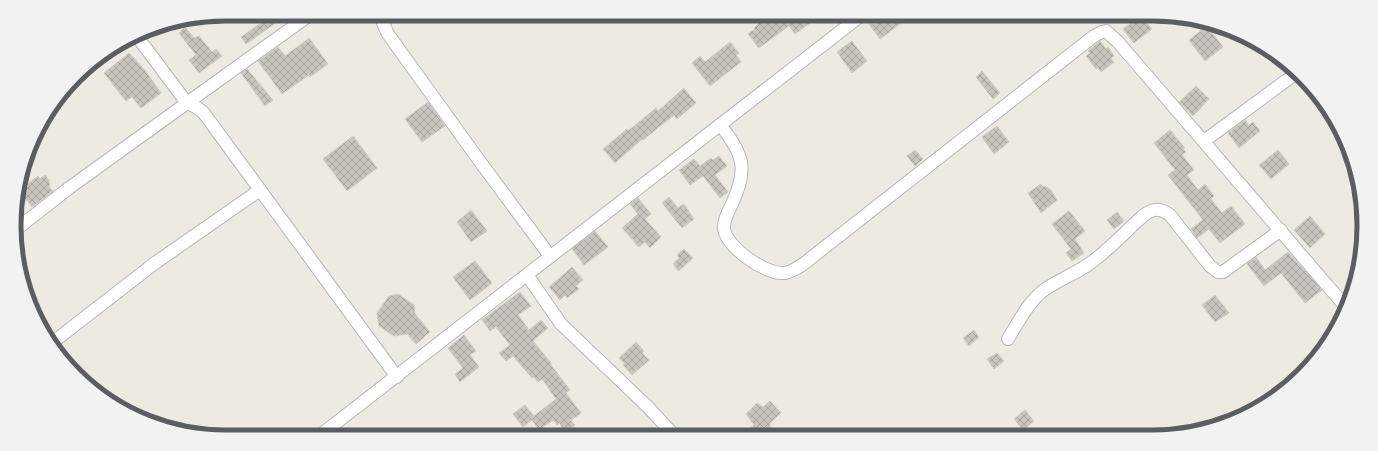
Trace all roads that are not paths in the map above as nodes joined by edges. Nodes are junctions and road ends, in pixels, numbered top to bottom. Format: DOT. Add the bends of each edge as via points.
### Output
graph roads {
  1 [pos="301,21"];
  2 [pos="383,21"];
  3 [pos="853,21"];
  4 [pos="140,40"];
  5 [pos="1292,76"];
  6 [pos="187,102"];
  7 [pos="720,126"];
  8 [pos="1204,142"];
  9 [pos="260,190"];
  10 [pos="21,226"];
  11 [pos="1281,230"];
  12 [pos="550,256"];
  13 [pos="527,275"];
  14 [pos="1342,302"];
  15 [pos="1008,339"];
  16 [pos="56,340"];
  17 [pos="397,377"];
  18 [pos="327,430"];
  19 [pos="669,430"];
  1 -- 6 [label="street"];
  2 -- 12 [label="street" via="388,34"];
  3 -- 7 [label="street"];
  4 -- 6 [label="street"];
  5 -- 8 [label="street"];
  6 -- 9 [label="street" via="203,112"];
  6 -- 10 [label="street"];
  7 -- 8 [label="street" via="740,156 742,175 724,229 731,243 745,258 784,273 802,265 822,250 1102,32 1108,32 1118,42"];
  7 -- 12 [label="street"];
  8 -- 11 [label="street"];
  9 -- 16 [label="street" via="155,263"];
  9 -- 17 [label="street"];
  11 -- 14 [label="street"];
  11 -- 15 [label="street" via="1223,272 1218,272 1210,266 1170,215 1161,210 1151,210 1089,264 1044,290 1021,317"];
  12 -- 13 [label="street"];
  13 -- 17 [label="street"];
  13 -- 19 [label="street" via="561,324"];
  17 -- 18 [label="street"];
}
